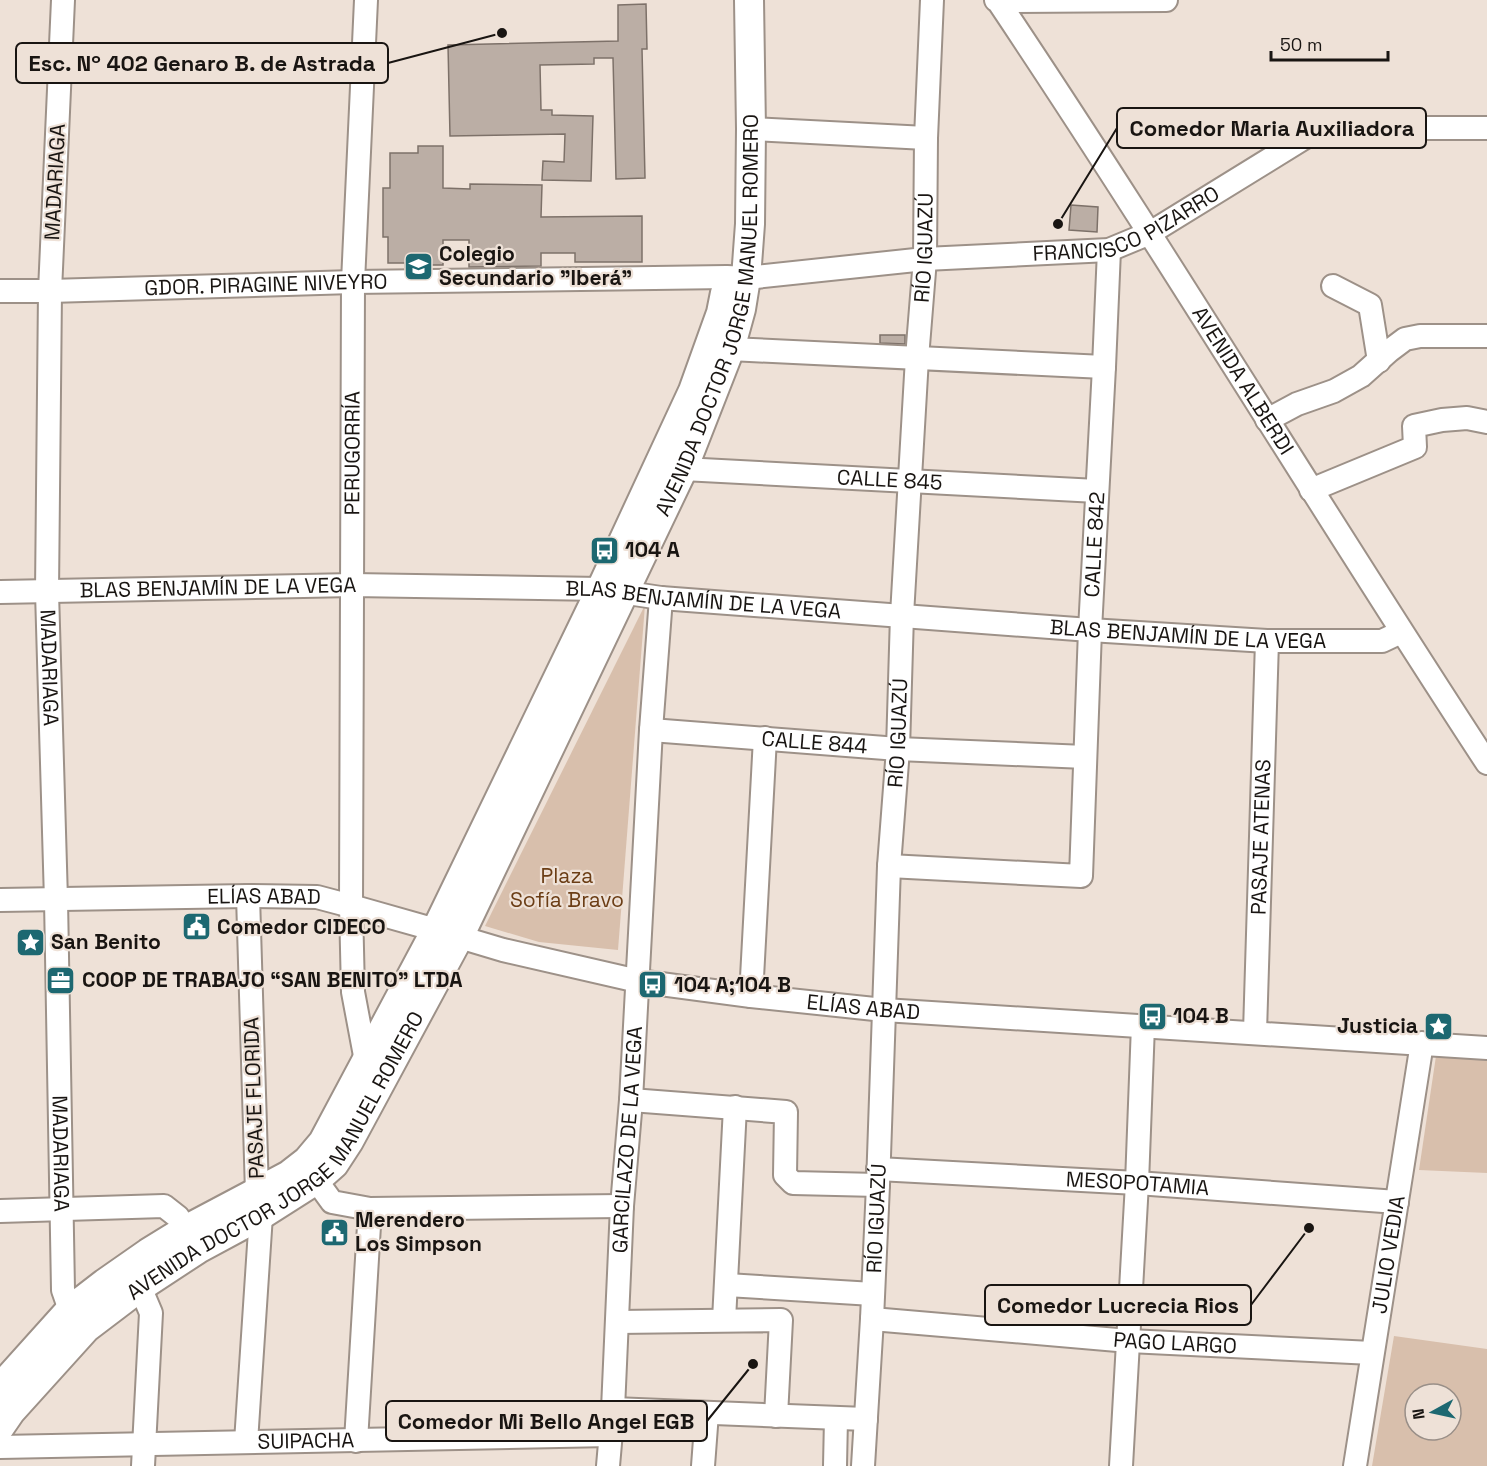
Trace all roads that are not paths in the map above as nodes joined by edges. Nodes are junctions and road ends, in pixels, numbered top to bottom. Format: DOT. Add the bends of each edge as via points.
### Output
graph roads {
  1 [pos="63,0"];
  2 [pos="366,0"];
  3 [pos="730,0"];
  4 [pos="749,0"];
  5 [pos="932,0"];
  6 [pos="1166,0"];
  7 [pos="997,1"];
  8 [pos="1487,128"];
  9 [pos="751,129"];
  10 [pos="926,138"];
  11 [pos="1150,233"];
  12 [pos="1109,249"];
  13 [pos="925,259"];
  14 [pos="737,278"];
  15 [pos="353,282"];
  16 [pos="1333,286"];
  17 [pos="0,291"];
  18 [pos="50,291"];
  19 [pos="1487,336"];
  20 [pos="730,349"];
  21 [pos="917,358"];
  22 [pos="1379,361"];
  23 [pos="1104,367"];
  24 [pos="1267,420"];
  25 [pos="1487,422"];
  26 [pos="683,469"];
  27 [pos="910,482"];
  28 [pos="1311,489"];
  29 [pos="1097,491"];
  30 [pos="352,585"];
  31 [pos="613,591"];
  32 [pos="0,592"];
  33 [pos="47,592"];
  34 [pos="661,598"];
  35 [pos="902,615"];
  36 [pos="1090,630"];
  37 [pos="1401,632"];
  38 [pos="1267,641"];
  39 [pos="651,730"];
  40 [pos="765,738"];
  41 [pos="898,749"];
  42 [pos="1085,757"];
  43 [pos="1487,763"];
  44 [pos="889,866"];
  45 [pos="248,896"];
  46 [pos="0,900"];
  47 [pos="56,900"];
  48 [pos="351,906"];
  49 [pos="448,933"];
  50 [pos="638,981"];
  51 [pos="751,996"];
  52 [pos="884,1010"];
  53 [pos="1143,1025"];
  54 [pos="1255,1032"];
  55 [pos="1422,1043"];
  56 [pos="1487,1048"];
  57 [pos="366,1061"];
  58 [pos="631,1100"];
  59 [pos="735,1107"];
  60 [pos="311,1171"];
  61 [pos="878,1177"];
  62 [pos="1137,1184"];
  63 [pos="1397,1202"];
  64 [pos="259,1203"];
  65 [pos="622,1206"];
  66 [pos="370,1209"];
  67 [pos="61,1210"];
  68 [pos="0,1211"];
  69 [pos="193,1239"];
  70 [pos="727,1285"];
  71 [pos="140,1287"];
  72 [pos="873,1294"];
  73 [pos="78,1319"];
  74 [pos="872,1319"];
  75 [pos="724,1320"];
  76 [pos="616,1322"];
  77 [pos="1129,1341"];
  78 [pos="1372,1353"];
  79 [pos="0,1388"];
  80 [pos="613,1409"];
  81 [pos="707,1413"];
  82 [pos="776,1416"];
  83 [pos="836,1418"];
  84 [pos="866,1419"];
  85 [pos="0,1427"];
  86 [pos="611,1435"];
  87 [pos="356,1441"];
  88 [pos="246,1442"];
  89 [pos="145,1443"];
  90 [pos="0,1447"];
  91 [pos="143,1466"];
  92 [pos="608,1466"];
  93 [pos="703,1466"];
  94 [pos="835,1466"];
  95 [pos="863,1466"];
  96 [pos="1121,1466"];
  97 [pos="1355,1466"];
  1 -- 18 [label="street, MADARIAGA"];
  2 -- 15 [label="street, PERUGORRÍA"];
  3 -- 14 [label="main road, AVENIDA DOCTOR JORGE MANUEL ROMERO" via="730,230"];
  4 -- 9 [label="main road, AVENIDA DOCTOR JORGE MANUEL ROMERO"];
  5 -- 10 [label="street, RÍO IGUAZÚ"];
  6 -- 7 [label="street"];
  7 -- 11 [label="street, AVENIDA ALBERDI"];
  8 -- 11 [label="street, FRANCISCO PIZARRO" via="1335,128 1309,135"];
  9 -- 10 [label="street"];
  9 -- 14 [label="main road, AVENIDA DOCTOR JORGE MANUEL ROMERO" via="750,224"];
  10 -- 13 [label="street, RÍO IGUAZÚ"];
  11 -- 12 [label="street, FRANCISCO PIZARRO"];
  11 -- 24 [label="street, AVENIDA ALBERDI"];
  12 -- 13 [label="street, FRANCISCO PIZARRO"];
  12 -- 23 [label="street, CALLE 842"];
  13 -- 14 [label="street, FRANCISCO PIZARRO"];
  13 -- 21 [label="street, RÍO IGUAZÚ"];
  14 -- 15 [label="street, GDOR. PIRAGINE NIVEYRO"];
  14 -- 20 [label="main road, AVENIDA DOCTOR JORGE MANUEL ROMERO" via="741,309"];
  14 -- 31 [label="main road, AVENIDA DOCTOR JORGE MANUEL ROMERO"];
  15 -- 18 [label="street, GDOR. PIRAGINE NIVEYRO"];
  15 -- 30 [label="street, PERUGORRÍA"];
  16 -- 22 [label="street" via="1370,305"];
  17 -- 18 [label="street, GDOR. PIRAGINE NIVEYRO"];
  18 -- 33 [label="street, MADARIAGA"];
  19 -- 22 [label="street" via="1405,339"];
  20 -- 21 [label="street"];
  20 -- 26 [label="main road, AVENIDA DOCTOR JORGE MANUEL ROMERO"];
  21 -- 23 [label="street"];
  21 -- 27 [label="street, RÍO IGUAZÚ"];
  22 -- 24 [label="street" via="1334,392 1297,404"];
  23 -- 29 [label="street, CALLE 842"];
  24 -- 28 [label="street, AVENIDA ALBERDI"];
  25 -- 28 [label="street" via="1467,418 1414,426 1415,447"];
  26 -- 27 [label="street, CALLE 845"];
  26 -- 31 [label="main road, AVENIDA DOCTOR JORGE MANUEL ROMERO"];
  27 -- 29 [label="street, CALLE 845"];
  27 -- 35 [label="street, RÍO IGUAZÚ"];
  28 -- 37 [label="street, AVENIDA ALBERDI"];
  29 -- 36 [label="street, CALLE 842"];
  30 -- 31 [label="street, BLAS BENJAMÍN DE LA VEGA"];
  30 -- 33 [label="street, BLAS BENJAMÍN DE LA VEGA"];
  30 -- 48 [label="street, PERUGORRÍA"];
  31 -- 34 [label="street, BLAS BENJAMÍN DE LA VEGA"];
  31 -- 49 [label="main road, AVENIDA DOCTOR JORGE MANUEL ROMERO"];
  32 -- 33 [label="street, BLAS BENJAMÍN DE LA VEGA"];
  33 -- 47 [label="street, MADARIAGA"];
  34 -- 35 [label="street, BLAS BENJAMÍN DE LA VEGA"];
  34 -- 39 [label="street, GARCILAZO DE LA VEGA"];
  35 -- 36 [label="street, BLAS BENJAMÍN DE LA VEGA"];
  35 -- 41 [label="street, RÍO IGUAZÚ"];
  36 -- 38 [label="street, BLAS BENJAMÍN DE LA VEGA"];
  36 -- 42 [label="street, CALLE 842"];
  37 -- 38 [label="street, BLAS BENJAMÍN DE LA VEGA" via="1382,641"];
  37 -- 43 [label="street, AVENIDA ALBERDI"];
  38 -- 54 [label="street, PASAJE ATENAS"];
  39 -- 40 [label="street, CALLE 844"];
  39 -- 50 [label="street, GARCILAZO DE LA VEGA"];
  40 -- 41 [label="street, CALLE 844"];
  40 -- 51 [label="street"];
  41 -- 42 [label="street, CALLE 844"];
  41 -- 44 [label="street, RÍO IGUAZÚ"];
  42 -- 44 [label="street, CALLE 842" via="1081,876"];
  44 -- 52 [label="street, RÍO IGUAZÚ"];
  45 -- 47 [label="street, ELÍAS ABAD"];
  45 -- 48 [label="street, ELÍAS ABAD" via="317,897"];
  45 -- 64 [label="street, PASAJE FLORIDA"];
  46 -- 47 [label="street, ELÍAS ABAD"];
  47 -- 67 [label="street, MADARIAGA"];
  48 -- 49 [label="street, ELÍAS ABAD"];
  48 -- 57 [label="street, PERUGORRÍA" via="354,992"];
  49 -- 50 [label="street, ELÍAS ABAD" via="503,950"];
  49 -- 57 [label="main road, AVENIDA DOCTOR JORGE MANUEL ROMERO"];
  49 -- 60 [label="main road, AVENIDA DOCTOR JORGE MANUEL ROMERO" via="349,1141 334,1164"];
  50 -- 51 [label="street, ELÍAS ABAD"];
  50 -- 58 [label="street, GARCILAZO DE LA VEGA"];
  51 -- 52 [label="street, ELÍAS ABAD"];
  52 -- 53 [label="street, ELÍAS ABAD"];
  52 -- 61 [label="street, RÍO IGUAZÚ"];
  53 -- 54 [label="street, ELÍAS ABAD"];
  53 -- 62 [label="street"];
  54 -- 55 [label="street, ELÍAS ABAD"];
  55 -- 56 [label="street, ELÍAS ABAD"];
  55 -- 63 [label="street, JULIO VEDIA"];
  57 -- 60 [label="main road, AVENIDA DOCTOR JORGE MANUEL ROMERO"];
  58 -- 59 [label="street"];
  58 -- 65 [label="street, GARCILAZO DE LA VEGA"];
  59 -- 61 [label="street, MESOPOTAMIA" via="786,1112 785,1175 793,1183"];
  59 -- 70 [label="street"];
  60 -- 64 [label="main road, AVENIDA DOCTOR JORGE MANUEL ROMERO"];
  60 -- 66 [label="street" via="332,1202"];
  61 -- 62 [label="street, MESOPOTAMIA"];
  61 -- 72 [label="street, RÍO IGUAZÚ"];
  62 -- 63 [label="street, MESOPOTAMIA"];
  62 -- 77 [label="street"];
  63 -- 78 [label="street, JULIO VEDIA"];
  64 -- 69 [label="main road, AVENIDA DOCTOR JORGE MANUEL ROMERO"];
  64 -- 88 [label="street, PASAJE FLORIDA"];
  65 -- 66 [label="street"];
  65 -- 76 [label="street, GARCILAZO DE LA VEGA"];
  66 -- 87 [label="street"];
  67 -- 68 [label="street"];
  67 -- 69 [label="street" via="164,1206 178,1217"];
  67 -- 73 [label="street, MADARIAGA" via="63,1290"];
  69 -- 71 [label="main road, AVENIDA DOCTOR JORGE MANUEL ROMERO"];
  69 -- 73 [label="main road, AVENIDA DOCTOR JORGE MANUEL ROMERO" via="148,1253 105,1283"];
  70 -- 72 [label="street"];
  70 -- 75 [label="street"];
  71 -- 73 [label="main road, AVENIDA DOCTOR JORGE MANUEL ROMERO"];
  71 -- 89 [label="street" via="151,1313"];
  72 -- 74 [label="street, RÍO IGUAZÚ"];
  73 -- 79 [label="main road, AVENIDA DOCTOR JORGE MANUEL ROMERO"];
  73 -- 85 [label="main road, AVENIDA DOCTOR JORGE MANUEL ROMERO"];
  74 -- 77 [label="street, PAGO LARGO"];
  74 -- 84 [label="street, RÍO IGUAZÚ"];
  75 -- 76 [label="street"];
  75 -- 82 [label="street" via="781,1320"];
  76 -- 80 [label="street, GARCILAZO DE LA VEGA"];
  77 -- 78 [label="street, PAGO LARGO"];
  77 -- 96 [label="street"];
  78 -- 97 [label="street, JULIO VEDIA"];
  80 -- 81 [label="street"];
  80 -- 86 [label="street, GARCILAZO DE LA VEGA"];
  81 -- 82 [label="street"];
  81 -- 93 [label="street"];
  82 -- 83 [label="street"];
  83 -- 84 [label="street"];
  83 -- 94 [label="street"];
  84 -- 95 [label="street, RÍO IGUAZÚ"];
  86 -- 87 [label="street, SUIPACHA"];
  86 -- 92 [label="street, GARCILAZO DE LA VEGA"];
  87 -- 88 [label="street, SUIPACHA"];
  88 -- 89 [label="street, SUIPACHA"];
  89 -- 90 [label="street, SUIPACHA"];
  89 -- 91 [label="street"];
}
